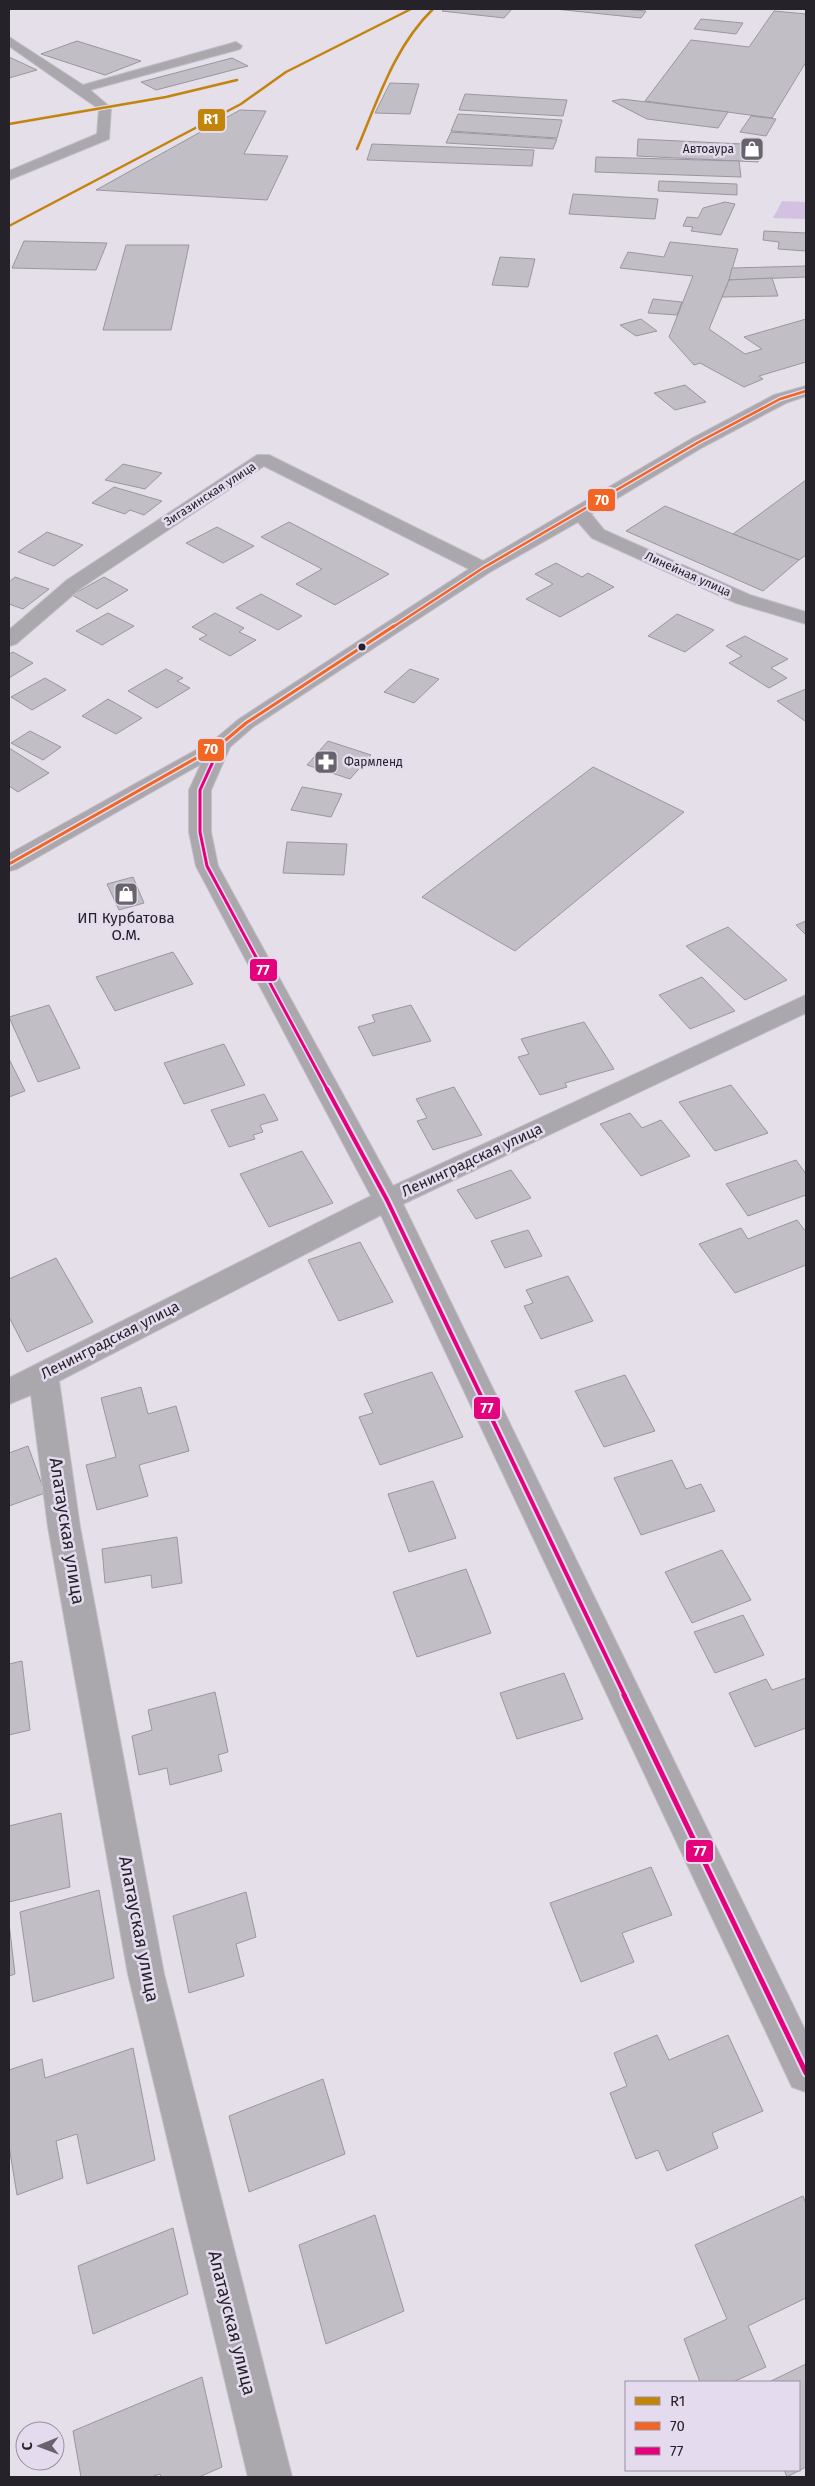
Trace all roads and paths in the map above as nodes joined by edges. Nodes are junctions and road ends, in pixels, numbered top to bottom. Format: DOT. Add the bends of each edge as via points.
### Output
graph roads {
  1 [pos="9,41"];
  2 [pos="236,46"];
  3 [pos="81,89"];
  4 [pos="9,176"];
  5 [pos="806,391"];
  6 [pos="580,512"];
  7 [pos="483,568"];
  8 [pos="806,618"];
  9 [pos="9,640"];
  10 [pos="221,744"];
  11 [pos="9,864"];
  12 [pos="804,1009"];
  13 [pos="387,1200"];
  14 [pos="43,1374"];
  15 [pos="9,1392"];
  16 [pos="806,2073"];
  17 [pos="270,2477"];
  1 -- 3 [label="street"];
  2 -- 3 [label="street"];
  3 -- 4 [label="street" via="105,108 104,136"];
  5 -- 6 [label="street" via="780,399 696,443"];
  6 -- 7 [label="street"];
  6 -- 8 [label="street, Линейная улица" via="598,534 743,599"];
  7 -- 9 [label="street, Зигазинская улица" via="263,459 74,584"];
  7 -- 10 [label="street" via="246,723"];
  10 -- 11 [label="street"];
  10 -- 13 [label="street" via="200,790 200,832 208,866"];
  12 -- 13 [label="street, Ленинградская улица"];
  13 -- 14 [label="street, Ленинградская улица"];
  13 -- 16 [label="street"];
  14 -- 15 [label="street, Ленинградская улица"];
  14 -- 17 [label="street, Алатауская улица" via="64,1527 146,1974"];
}
